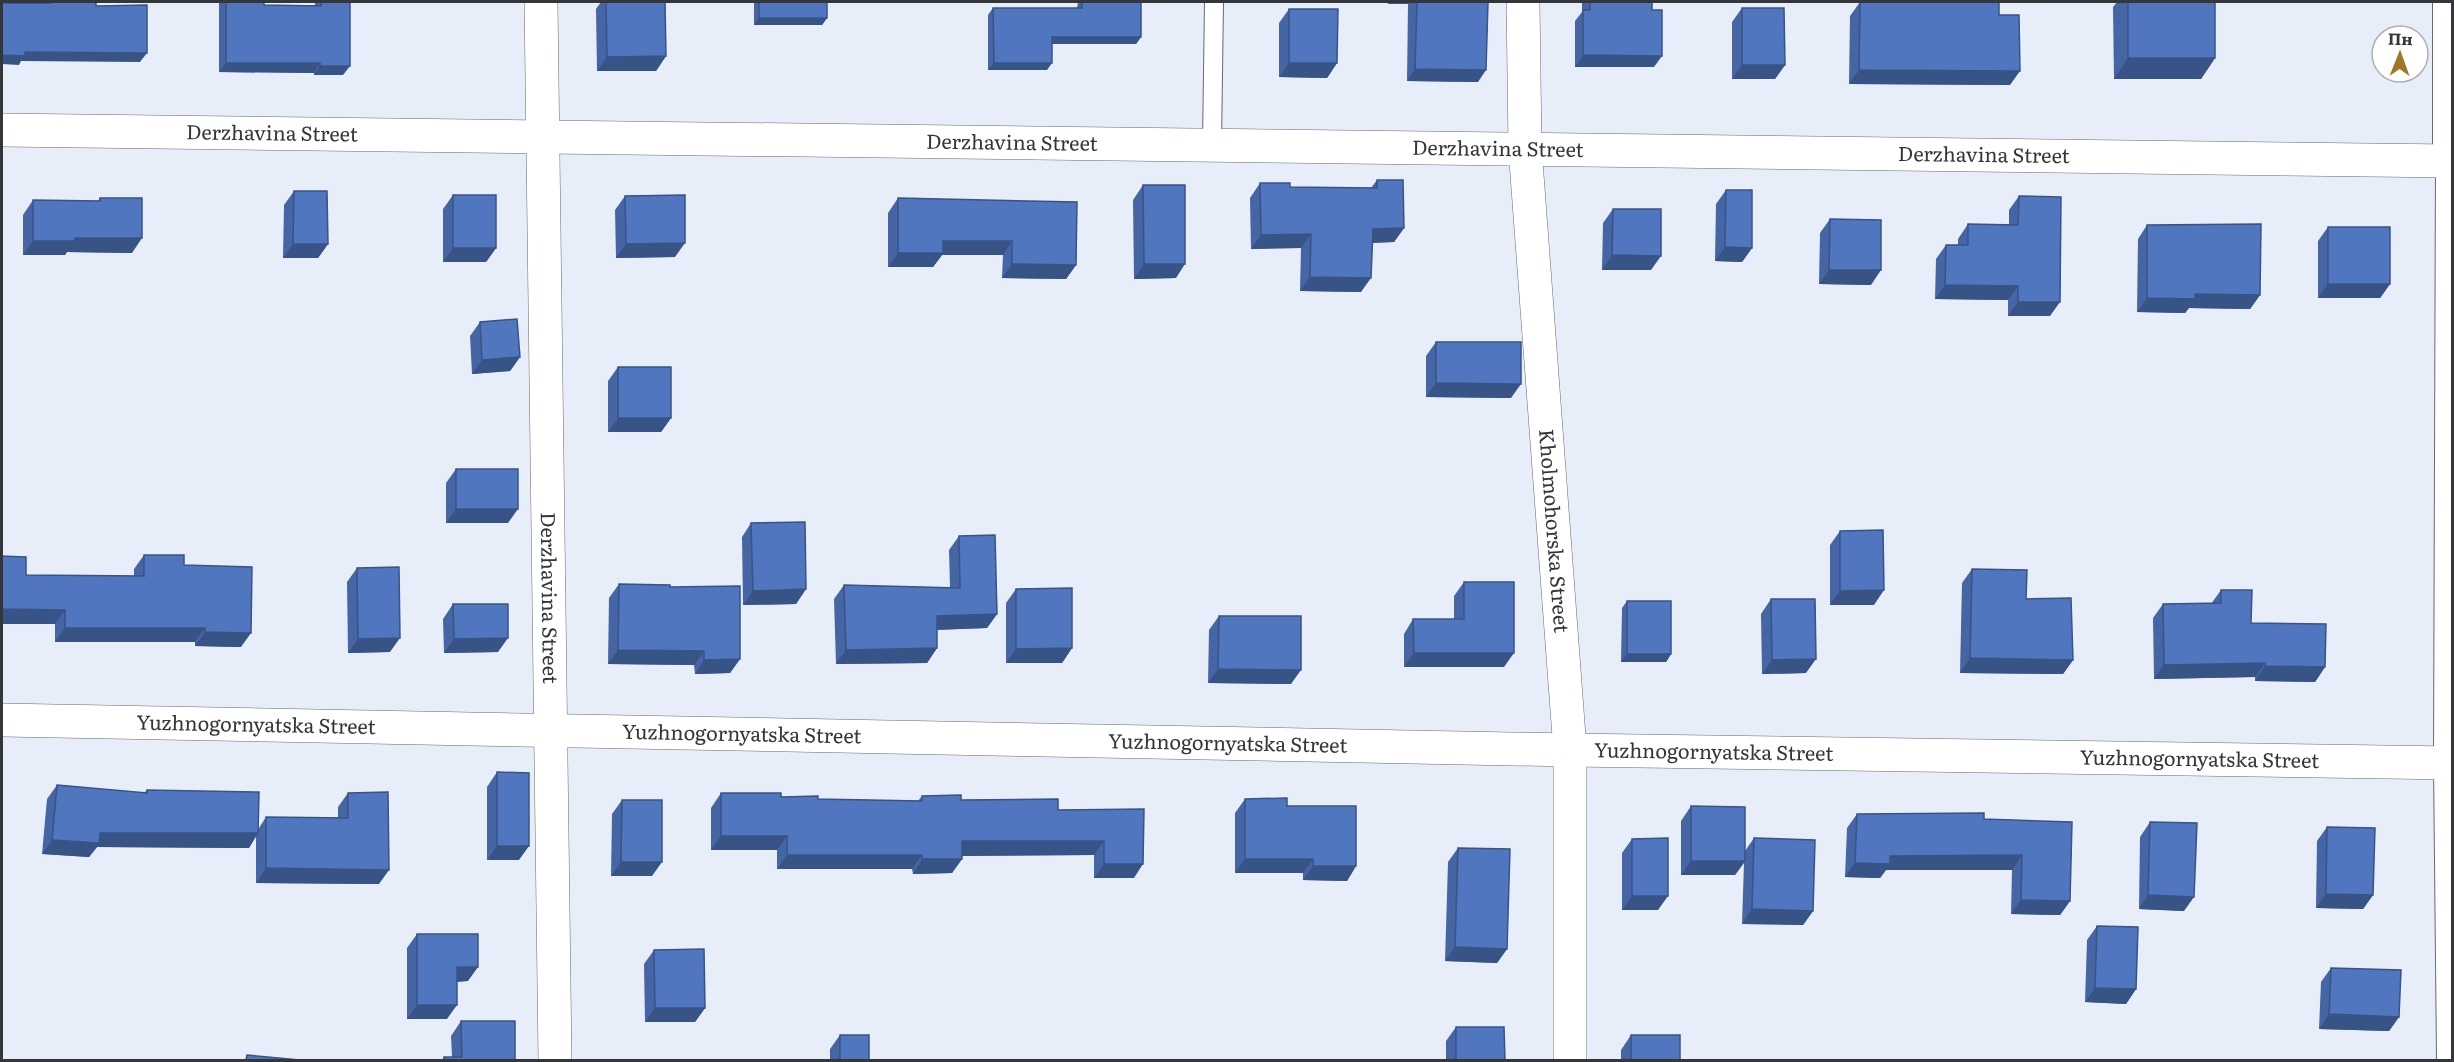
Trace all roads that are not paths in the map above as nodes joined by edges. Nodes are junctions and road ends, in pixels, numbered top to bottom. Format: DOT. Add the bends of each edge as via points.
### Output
graph roads {
  1 [pos="541,2"];
  2 [pos="1214,2"];
  3 [pos="1523,2"];
  4 [pos="2442,2"];
  5 [pos="2,130"];
  6 [pos="543,135"];
  7 [pos="1212,144"];
  8 [pos="1525,148"];
  9 [pos="2449,161"];
  10 [pos="2,720"];
  11 [pos="552,730"];
  12 [pos="1570,750"];
  13 [pos="2448,762"];
  14 [pos="555,1060"];
  15 [pos="1570,1060"];
  16 [pos="2446,1060"];
  1 -- 6 [label="street, Derzhavina Street"];
  2 -- 7 [label="lane"];
  3 -- 8 [label="street, Kholmohorska Street"];
  4 -- 9 [label="lane" via="2442,142"];
  5 -- 6 [label="street, Derzhavina Street"];
  6 -- 7 [label="street, Derzhavina Street"];
  6 -- 11 [label="street, Derzhavina Street"];
  7 -- 8 [label="street, Derzhavina Street"];
  8 -- 9 [label="street, Derzhavina Street"];
  8 -- 12 [label="street, Kholmohorska Street"];
  9 -- 13 [label="lane"];
  10 -- 11 [label="street, Yuzhnogornyatska Street"];
  11 -- 12 [label="street, Yuzhnogornyatska Street"];
  11 -- 14 [label="street, Derzhavina Street"];
  12 -- 13 [label="street, Yuzhnogornyatska Street"];
  12 -- 15 [label="street, Kholmohorska Street"];
  13 -- 16 [label="lane"];
}
